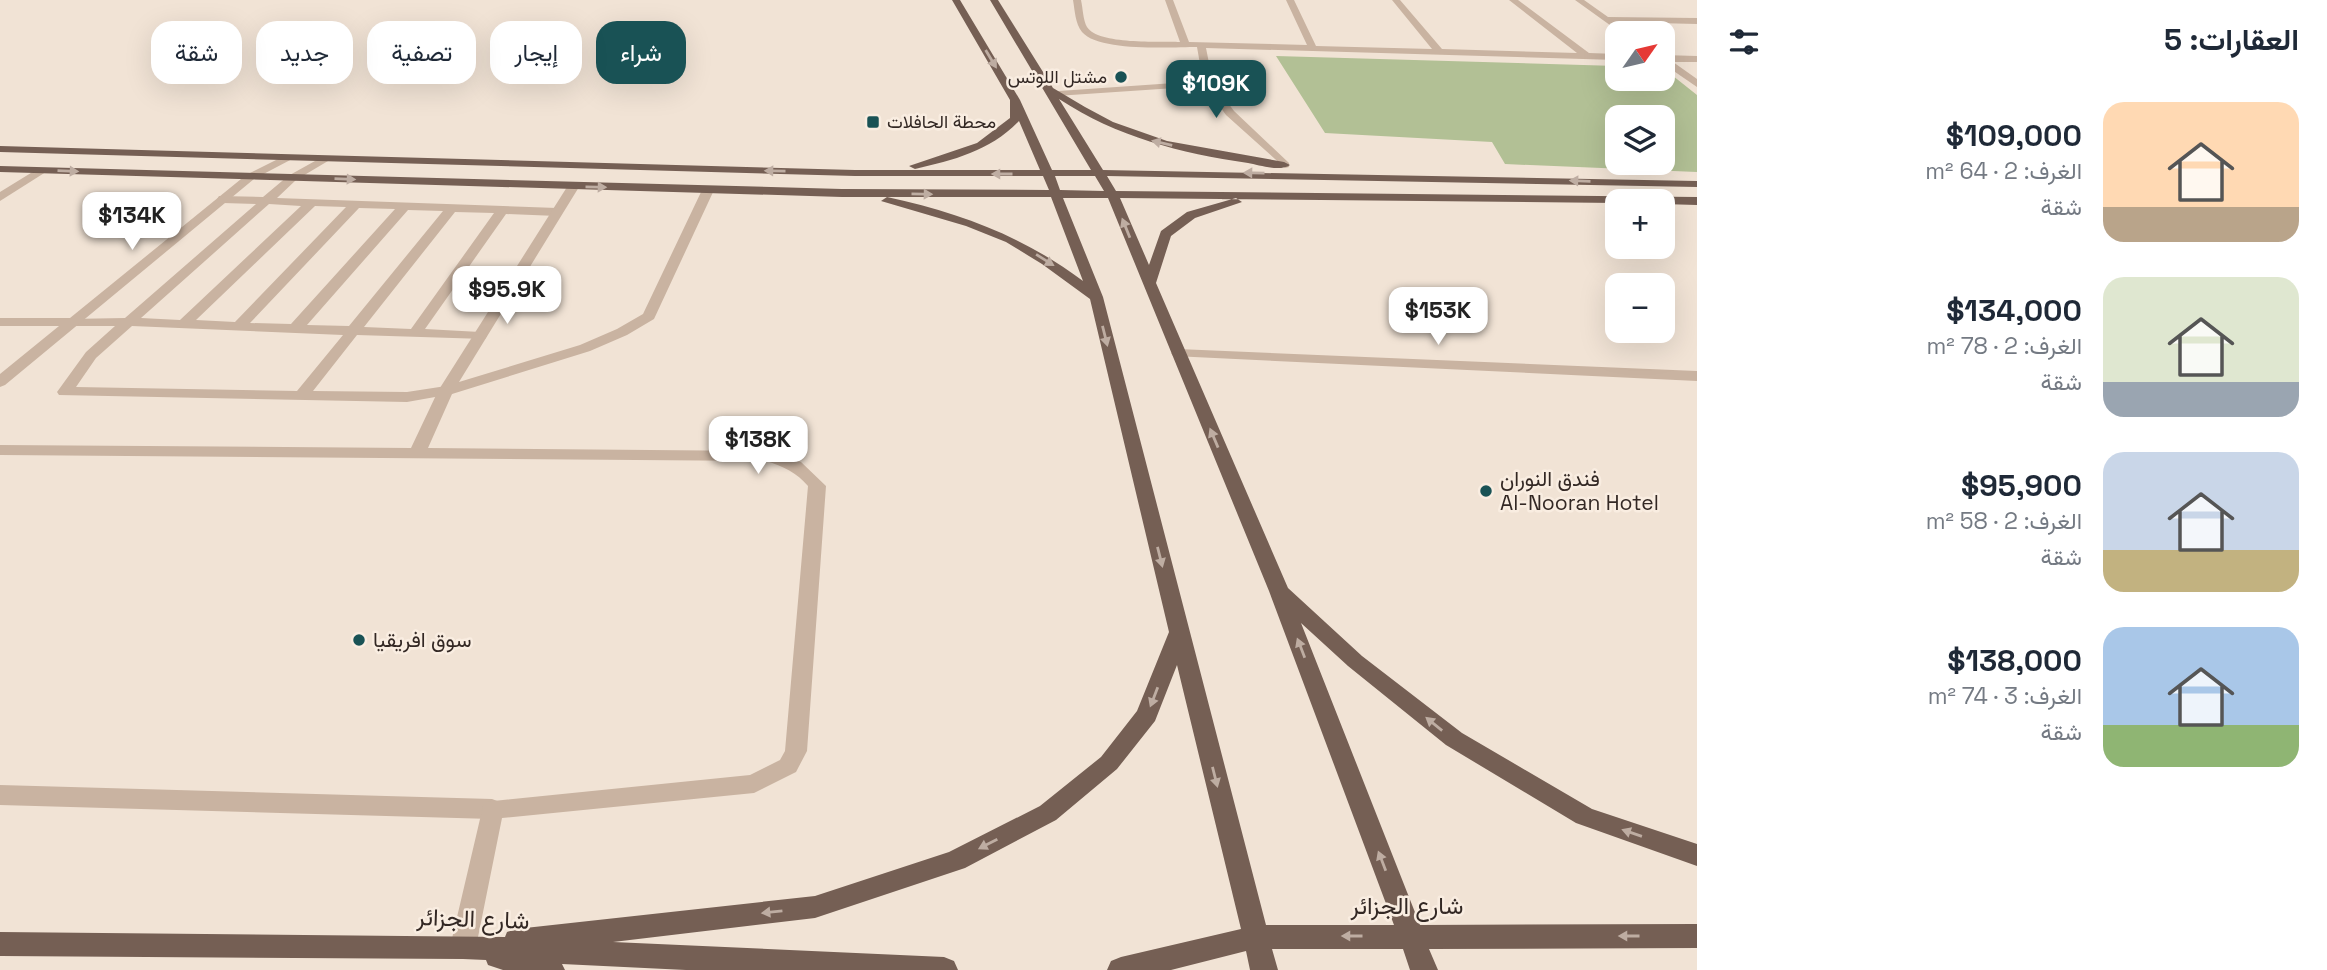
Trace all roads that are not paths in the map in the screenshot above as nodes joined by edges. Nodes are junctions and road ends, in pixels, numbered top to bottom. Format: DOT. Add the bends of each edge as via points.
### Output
graph roads {
  1 [pos="956,0"];
  2 [pos="994,0"];
  3 [pos="1077,0"];
  4 [pos="1169,0"];
  5 [pos="1290,0"];
  6 [pos="1396,0"];
  7 [pos="1513,0"];
  8 [pos="1579,0"];
  9 [pos="1604,19"];
  10 [pos="1607,21"];
  11 [pos="1697,21"];
  12 [pos="1185,44"];
  13 [pos="1201,45"];
  14 [pos="1313,49"];
  15 [pos="1440,53"];
  16 [pos="1588,57"];
  17 [pos="1605,57"];
  18 [pos="1675,59"];
  19 [pos="1697,60"];
  20 [pos="1675,67"];
  21 [pos="1208,83"];
  22 [pos="1697,84"];
  23 [pos="1053,90"];
  24 [pos="1015,100"];
  25 [pos="0,149"];
  26 [pos="288,158"];
  27 [pos="324,159"];
  28 [pos="1285,165"];
  29 [pos="0,169"];
  30 [pos="43,170"];
  31 [pos="1100,172"];
  32 [pos="855,173"];
  33 [pos="1048,174"];
  34 [pos="1374,175"];
  35 [pos="250,177"];
  36 [pos="292,178"];
  37 [pos="1697,184"];
  38 [pos="573,187"];
  39 [pos="708,190"];
  40 [pos="842,193"];
  41 [pos="1056,195"];
  42 [pos="1279,195"];
  43 [pos="1113,196"];
  44 [pos="0,197"];
  45 [pos="223,199"];
  46 [pos="266,201"];
  47 [pos="1697,201"];
  48 [pos="312,202"];
  49 [pos="356,204"];
  50 [pos="405,206"];
  51 [pos="452,208"];
  52 [pos="502,210"];
  53 [pos="557,212"];
  54 [pos="1149,285"];
  55 [pos="1096,297"];
  56 [pos="0,322"];
  57 [pos="74,322"];
  58 [pos="128,322"];
  59 [pos="184,324"];
  60 [pos="239,326"];
  61 [pos="295,329"];
  62 [pos="354,331"];
  63 [pos="415,334"];
  64 [pos="480,336"];
  65 [pos="1178,353"];
  66 [pos="1697,376"];
  67 [pos="0,382"];
  68 [pos="446,391"];
  69 [pos="302,395"];
  70 [pos="0,450"];
  71 [pos="418,452"];
  72 [pos="1279,591"];
  73 [pos="1180,633"];
  74 [pos="0,794"];
  75 [pos="492,809"];
  76 [pos="1697,855"];
  77 [pos="1410,936"];
  78 [pos="1697,936"];
  79 [pos="1255,937"];
  80 [pos="0,944"];
  81 [pos="463,947"];
  82 [pos="551,970"];
  83 [pos="944,970"];
  84 [pos="1121,970"];
  85 [pos="1264,970"];
  86 [pos="1424,970"];
  1 -- 24 [label="main road, one-way"];
  2 -- 23 [label="main road"];
  3 -- 12 [label="street" via="1083,28 1097,37"];
  4 -- 12 [label="street"];
  5 -- 14 [label="street"];
  6 -- 15 [label="street"];
  7 -- 16 [label="street"];
  8 -- 9 [label="street"];
  9 -- 10 [label="street"];
  9 -- 11 [label="street"];
  12 -- 13 [label="street"];
  13 -- 14 [label="street"];
  13 -- 21 [label="street"];
  14 -- 15 [label="street"];
  15 -- 16 [label="street"];
  16 -- 17 [label="street"];
  18 -- 19 [label="street"];
  20 -- 22 [label="street"];
  21 -- 23 [label="street"];
  21 -- 28 [label="street" via="1230,113"];
  28 -- 23 [label="main road, one-way" via="1154,142 1115,129"];
  23 -- 31 [label="main road"];
  24 -- 32 [label="main road" via="1015,119 998,138 964,154"];
  24 -- 33 [label="main road"];
  25 -- 26 [label="main road"];
  26 -- 27 [label="main road"];
  26 -- 35 [label="street"];
  32 -- 27 [label="main road, one-way"];
  27 -- 36 [label="street"];
  28 -- 34 [label="main road"];
  29 -- 30 [label="main road"];
  30 -- 35 [label="main road, one-way"];
  30 -- 44 [label="street"];
  31 -- 33 [label="main road"];
  34 -- 31 [label="main road, one-way"];
  31 -- 43 [label="main road"];
  33 -- 32 [label="main road, one-way"];
  33 -- 41 [label="main road"];
  37 -- 34 [label="main road, one-way"];
  35 -- 36 [label="main road"];
  35 -- 45 [label="street"];
  36 -- 38 [label="main road, one-way"];
  36 -- 46 [label="street"];
  38 -- 39 [label="main road, one-way"];
  38 -- 53 [label="street"];
  39 -- 40 [label="main road"];
  39 -- 68 [label="street" via="649,316 585,348"];
  40 -- 41 [label="main road, one-way"];
  40 -- 55 [label="main road, one-way" via="916,207 984,229 1045,259"];
  41 -- 43 [label="main road"];
  41 -- 55 [label="main road"];
  42 -- 43 [label="main road"];
  42 -- 47 [label="main road"];
  42 -- 54 [label="main road" via="1191,215 1165,234"];
  54 -- 43 [label="main road, one-way"];
  45 -- 46 [label="street"];
  45 -- 57 [label="street"];
  46 -- 48 [label="street"];
  46 -- 58 [label="street"];
  48 -- 49 [label="street"];
  48 -- 59 [label="street"];
  49 -- 50 [label="street"];
  49 -- 60 [label="street"];
  50 -- 51 [label="street"];
  50 -- 61 [label="street"];
  51 -- 52 [label="street"];
  51 -- 62 [label="street"];
  52 -- 53 [label="street"];
  52 -- 63 [label="street"];
  53 -- 64 [label="street"];
  54 -- 65 [label="main road"];
  55 -- 73 [label="main road, one-way"];
  56 -- 57 [label="street"];
  57 -- 58 [label="street"];
  57 -- 67 [label="street"];
  58 -- 59 [label="street"];
  58 -- 69 [label="street" via="91,355 65,392"];
  59 -- 60 [label="street"];
  60 -- 61 [label="street"];
  61 -- 62 [label="street"];
  62 -- 63 [label="street"];
  62 -- 69 [label="street"];
  63 -- 64 [label="street"];
  64 -- 68 [label="street"];
  65 -- 66 [label="street"];
  72 -- 65 [label="main road, one-way"];
  68 -- 69 [label="street" via="407,397"];
  68 -- 71 [label="street"];
  70 -- 71 [label="street"];
  71 -- 75 [label="street" via="768,456 794,463 817,486 796,751 788,766 754,784"];
  76 -- 72 [label="main road, one-way" via="1584,816 1454,739 1355,661"];
  77 -- 72 [label="main road, one-way"];
  73 -- 79 [label="main road, one-way"];
  73 -- 81 [label="main road, one-way" via="1147,715 1109,763 1048,813 956,860 815,907"];
  74 -- 75 [label="street"];
  75 -- 81 [label="street"];
  78 -- 77 [label="main road, شارع الجزائر, one-way"];
  77 -- 79 [label="main road, شارع الجزائر, one-way"];
  77 -- 86 [label="main road"];
  79 -- 84 [label="main road, شارع الجزائر"];
  79 -- 85 [label="main road"];
  80 -- 81 [label="main road, شارع الجزائر"];
  81 -- 82 [label="main road"];
  81 -- 83 [label="main road, شارع الجزائر"];
}
